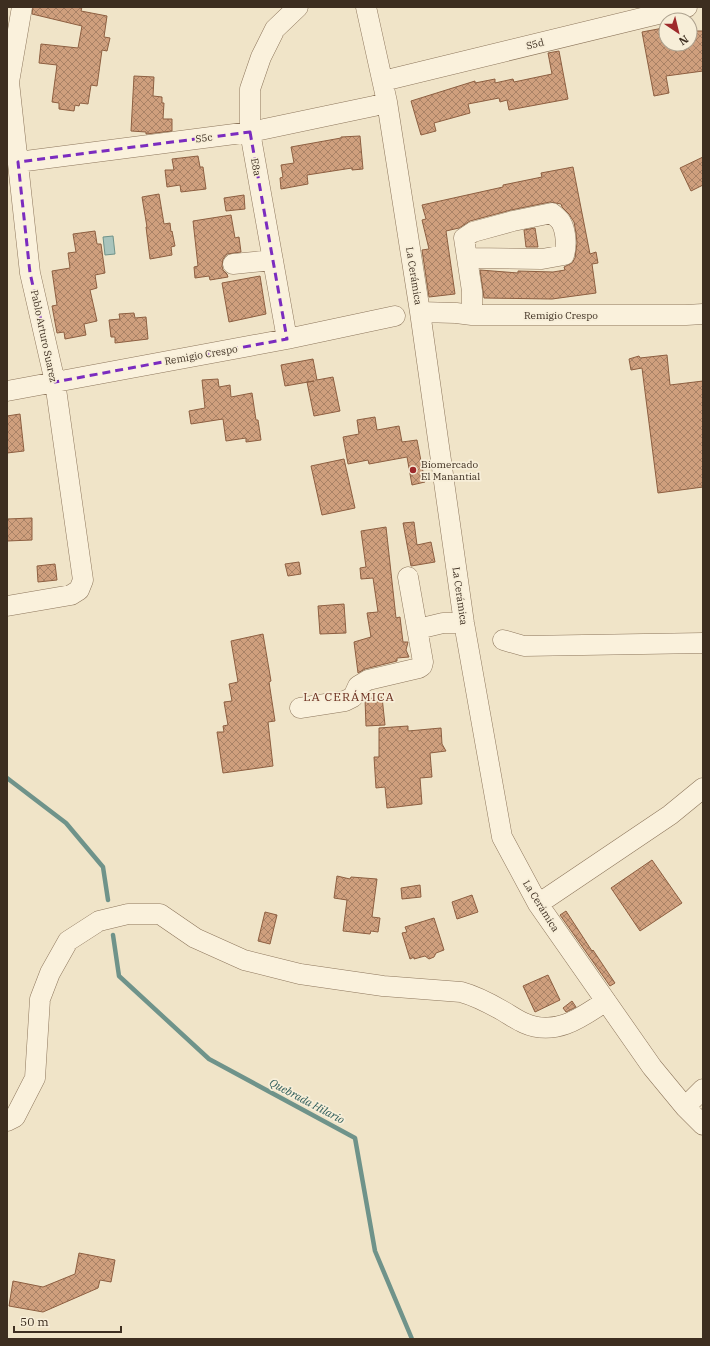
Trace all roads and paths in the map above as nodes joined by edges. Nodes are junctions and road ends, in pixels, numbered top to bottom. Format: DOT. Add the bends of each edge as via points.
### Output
graph roads {
  1 [pos="22,7"];
  2 [pos="298,7"];
  3 [pos="366,7"];
  4 [pos="687,7"];
  5 [pos="382,81"];
  6 [pos="387,102"];
  7 [pos="250,132"];
  8 [pos="18,162"];
  9 [pos="468,258"];
  10 [pos="272,260"];
  11 [pos="233,264"];
  12 [pos="420,312"];
  13 [pos="703,314"];
  14 [pos="472,315"];
  15 [pos="394,316"];
  16 [pos="287,339"];
  17 [pos="55,382"];
  18 [pos="7,391"];
  19 [pos="408,577"];
  20 [pos="7,606"];
  21 [pos="464,623"];
  22 [pos="418,629"];
  23 [pos="503,640"];
  24 [pos="703,643"];
  25 [pos="300,708"];
  26 [pos="703,788"];
  27 [pos="538,904"];
  28 [pos="606,1001"];
  29 [pos="703,1089"];
  30 [pos="685,1107"];
  31 [pos="7,1121"];
  32 [pos="703,1125"];
  1 -- 8 [label="street, Pablo Arturo Suarez" via="9,82"];
  2 -- 7 [label="street, E8a" via="275,28 261,57 250,89"];
  3 -- 5 [label="street, La Cerámica"];
  4 -- 5 [label="street, S5d"];
  5 -- 6 [label="street, La Cerámica"];
  6 -- 7 [label="street, S5c"];
  6 -- 12 [label="street, La Cerámica"];
  7 -- 8 [label="street, S5c"];
  7 -- 10 [label="street, E8a"];
  8 -- 17 [label="street, Pablo Arturo Suarez" via="30,274"];
  9 -- 9 [label="street" via="542,259 564,255 566,240 561,223 552,213 472,232 464,238"];
  9 -- 14 [label="street"];
  10 -- 11 [label="street"];
  10 -- 16 [label="street, E8a"];
  12 -- 14 [label="street, Remigio Crespo"];
  12 -- 21 [label="street, La Cerámica"];
  13 -- 14 [label="street, Remigio Crespo"];
  15 -- 16 [label="street, Remigio Crespo"];
  16 -- 17 [label="street, Remigio Crespo"];
  17 -- 18 [label="street, Remigio Crespo"];
  17 -- 20 [label="street, Pablo Arturo Suarez" via="83,580 79,590 71,595"];
  19 -- 22 [label="street"];
  21 -- 22 [label="street" via="443,623"];
  21 -- 27 [label="street, La Cerámica" via="502,837"];
  22 -- 25 [label="street" via="422,666 368,680 358,686 352,697 345,701"];
  23 -- 24 [label="street" via="524,646"];
  26 -- 27 [label="street" via="670,815"];
  27 -- 28 [label="street, La Cerámica"];
  28 -- 30 [label="street, La Cerámica" via="652,1068"];
  28 -- 31 [label="street" via="579,1019 550,1028 537,1027 524,1023 472,995 300,974 244,960 195,938 160,914 128,914 99,921 68,941 50,973 40,999 35,1078 15,1117"];
  29 -- 30 [label="street"];
  30 -- 32 [label="street, La Cerámica"];
}
